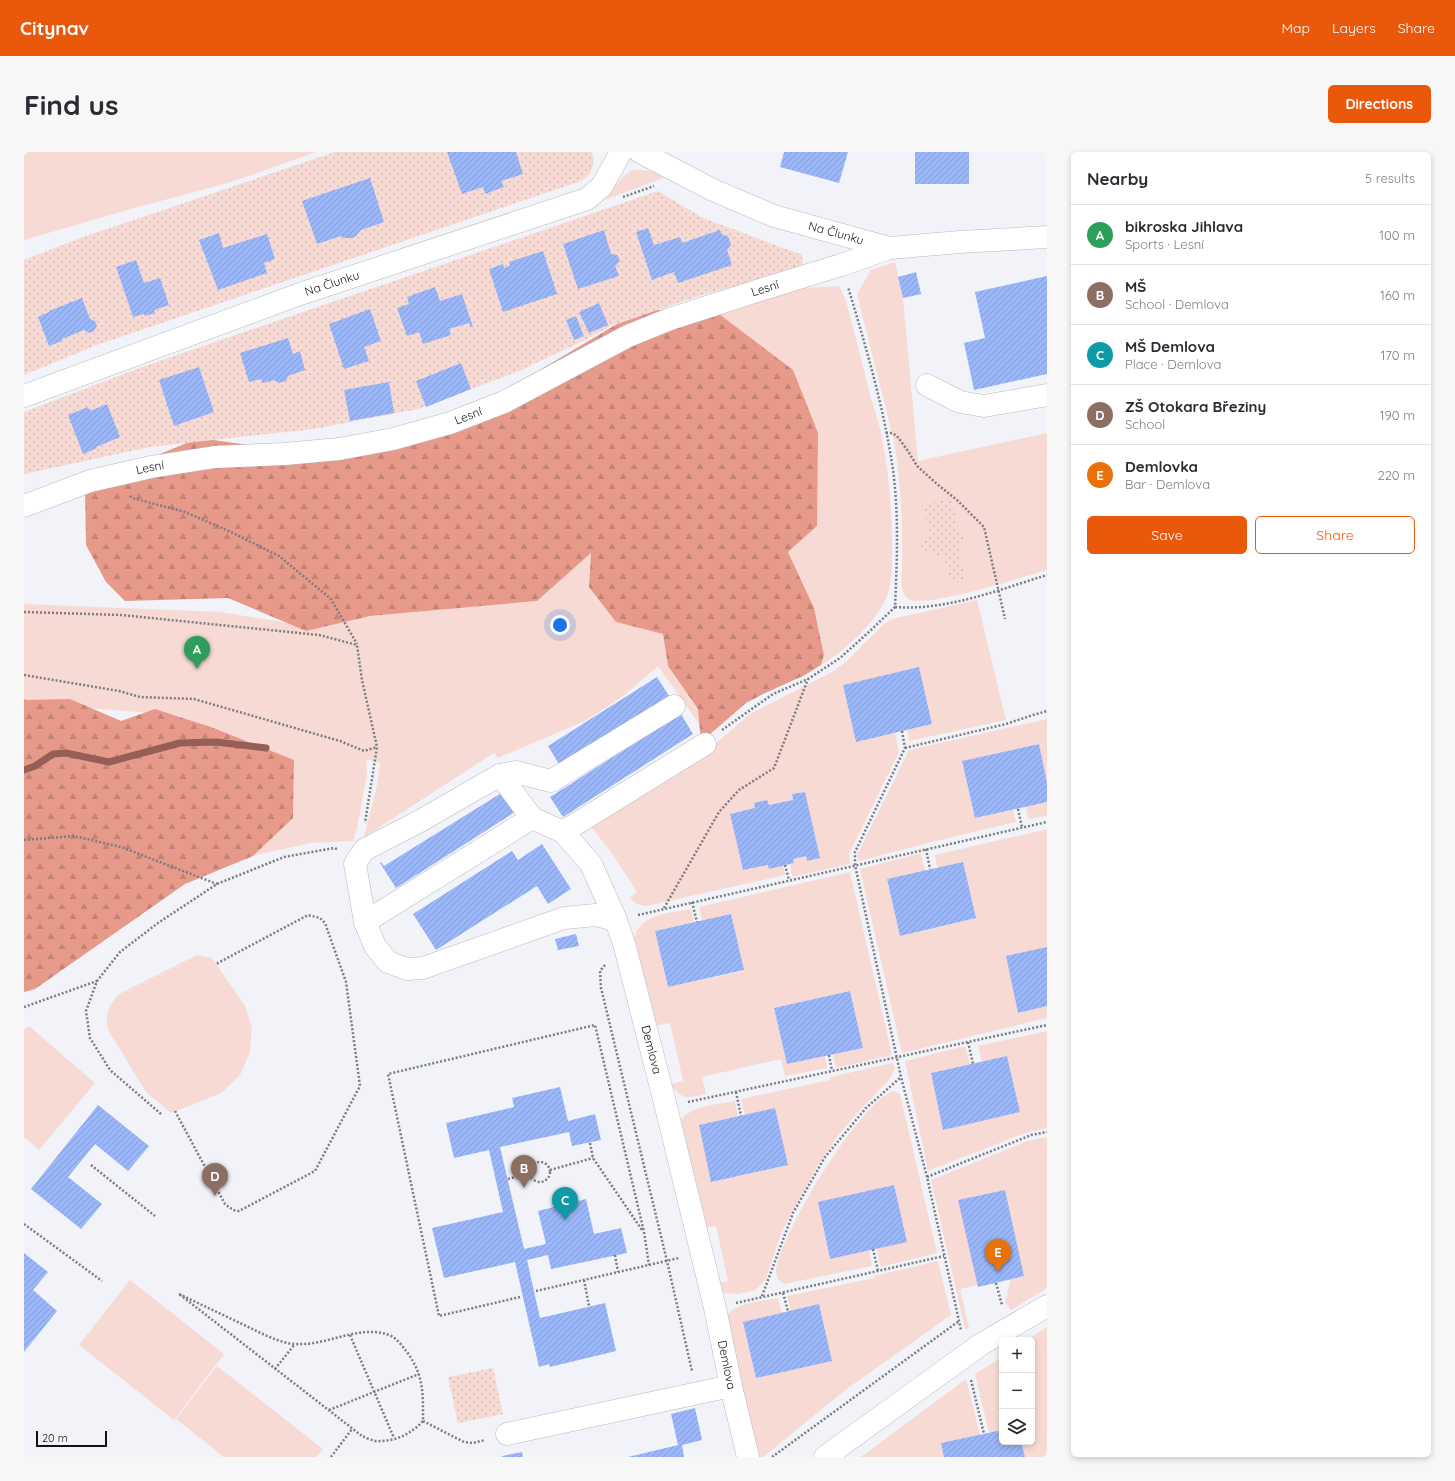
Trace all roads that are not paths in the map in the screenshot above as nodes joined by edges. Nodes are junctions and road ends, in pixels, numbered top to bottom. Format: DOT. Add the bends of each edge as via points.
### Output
graph roads {
  1 [pos="621,152"];
  2 [pos="640,152"];
  3 [pos="1047,237"];
  4 [pos="890,248"];
  5 [pos="926,385"];
  6 [pos="1047,395"];
  7 [pos="24,396"];
  8 [pos="24,506"];
  9 [pos="674,706"];
  10 [pos="705,744"];
  11 [pos="500,775"];
  12 [pos="532,818"];
  13 [pos="563,832"];
  14 [pos="616,920"];
  15 [pos="365,922"];
  16 [pos="1047,1306"];
  17 [pos="731,1386"];
  18 [pos="507,1434"];
  19 [pos="748,1457"];
  20 [pos="825,1457"];
  1 -- 7 [label="street, Na Člunku" via="602,186 587,199 300,294"];
  2 -- 4 [label="street, Na Člunku" via="713,190 774,216"];
  3 -- 4 [label="street, Na Člunku"];
  4 -- 8 [label="street, Lesní" via="685,314 628,336 504,402 450,424 340,449 215,457 151,467 90,482"];
  5 -- 6 [label="street" via="960,402 984,406"];
  9 -- 11 [label="street" via="551,781 516,772"];
  10 -- 13 [label="street"];
  11 -- 12 [label="street"];
  11 -- 15 [label="street" via="364,850 355,864"];
  12 -- 13 [label="street"];
  12 -- 15 [label="street"];
  13 -- 14 [label="street, Demlova" via="591,864"];
  14 -- 15 [label="street" via="596,915 564,918 424,968 407,968 388,962 375,946"];
  14 -- 17 [label="street, Demlova" via="666,1107 715,1308"];
  16 -- 20 [label="street" via="980,1345"];
  17 -- 18 [label="street"];
  17 -- 19 [label="street, Demlova"];
}
